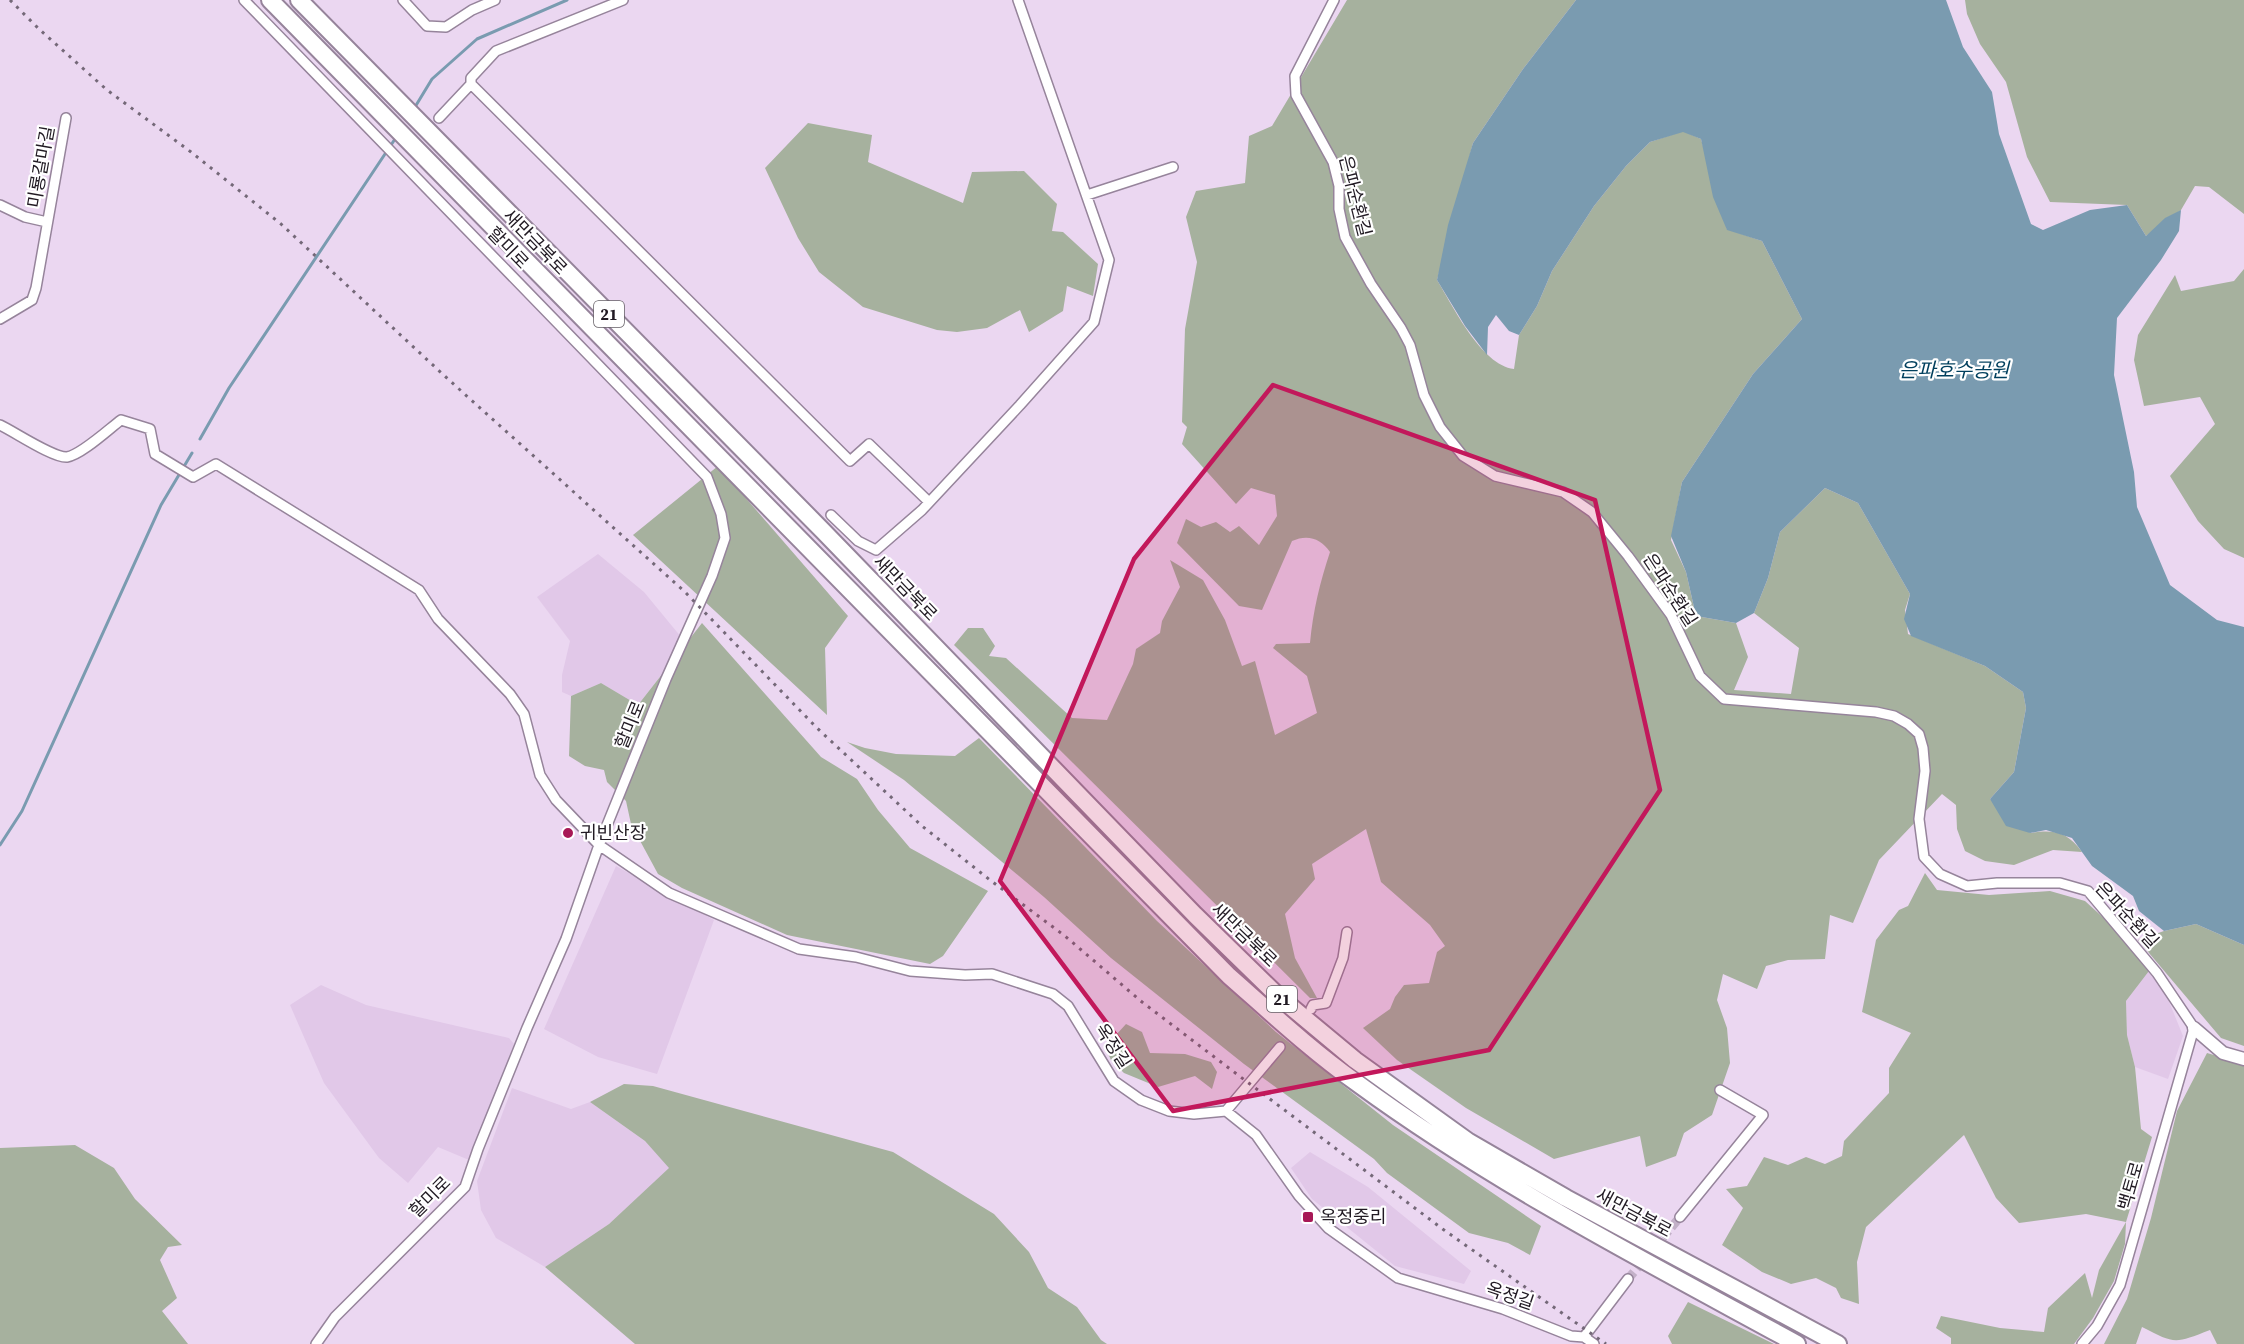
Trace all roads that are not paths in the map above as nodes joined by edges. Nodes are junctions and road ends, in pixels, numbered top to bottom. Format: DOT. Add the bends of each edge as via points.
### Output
graph roads {
  1 [pos="244,0"];
  2 [pos="270,0"];
  3 [pos="299,0"];
  4 [pos="306,0"];
  5 [pos="403,0"];
  6 [pos="495,0"];
  7 [pos="623,0"];
  8 [pos="1018,0"];
  9 [pos="1334,0"];
  10 [pos="358,61"];
  11 [pos="471,84"];
  12 [pos="66,118"];
  13 [pos="439,118"];
  14 [pos="1173,167"];
  15 [pos="1087,195"];
  16 [pos="0,205"];
  17 [pos="47,222"];
  18 [pos="0,319"];
  19 [pos="0,425"];
  20 [pos="929,502"];
  21 [pos="831,515"];
  22 [pos="599,845"];
  23 [pos="1347,932"];
  24 [pos="1311,1009"];
  25 [pos="2194,1028"];
  26 [pos="1280,1047"];
  27 [pos="2244,1059"];
  28 [pos="1719,1090"];
  29 [pos="1226,1111"];
  30 [pos="1680,1217"];
  31 [pos="1628,1279"];
  32 [pos="1584,1337"];
  33 [pos="316,1344"];
  34 [pos="1594,1344"];
  35 [pos="1797,1344"];
  36 [pos="1838,1344"];
  37 [pos="2082,1344"];
  1 -- 22 [label="street, 할미로" via="707,477 725,538"];
  2 -- 35 [label="highway, 새만금북로 / 21" via="1229,976 1289,1029 1356,1083 1468,1160 1558,1214"];
  3 -- 10 [label="highway, 새만금북로 / 21"];
  4 -- 10 [label="highway"];
  5 -- 6 [label="street" via="428,26 447,27"];
  7 -- 11 [label="street" via="496,51 471,78"];
  8 -- 15 [label="street"];
  9 -- 25 [label="street, 은파순환길" via="1295,76 1296,95 1333,162 1345,237 1410,345 1424,395 1440,427 1463,456 1495,476 1563,492 1592,512 1671,615 1700,676 1724,699 1876,712 1908,724 1919,734 1923,748 1925,771 1919,819 1924,857 1941,874 1967,886 2060,883 2088,891 2157,973"];
  10 -- 36 [label="highway, 새만금북로 / 21" via="1278,996 1355,1060 1469,1142"];
  11 -- 13 [label="street"];
  11 -- 20 [label="street" via="850,461 869,444"];
  12 -- 17 [label="street, 미룡갈마길"];
  14 -- 15 [label="street"];
  15 -- 20 [label="street" via="1109,260 1094,322"];
  16 -- 17 [label="street, 미룡갈마길"];
  17 -- 18 [label="street, 미룡갈마길" via="33,300"];
  19 -- 22 [label="street, 옥정길" via="66,457 121,420 150,429 155,454 193,477 216,464 420,590 438,619 510,694 524,714 540,775 556,800"];
  20 -- 21 [label="street" via="876,550 858,541"];
  22 -- 29 [label="street, 옥정길" via="669,893 799,949 856,957 910,971 992,974 1053,994 1068,1006 1114,1081 1141,1100 1169,1111"];
  22 -- 33 [label="street, 할미로" via="566,939 465,1187 335,1317"];
  23 -- 24 [label="street" via="1343,958 1326,1003"];
  25 -- 27 [label="street" via="2223,1053"];
  25 -- 37 [label="street, 백토로" via="2120,1285"];
  26 -- 29 [label="street"];
  28 -- 30 [label="street" via="1763,1115"];
  29 -- 32 [label="street, 옥정길" via="1256,1135 1299,1196 1328,1228 1398,1278"];
  31 -- 32 [label="street"];
  32 -- 34 [label="street, 옥정길"];
}
